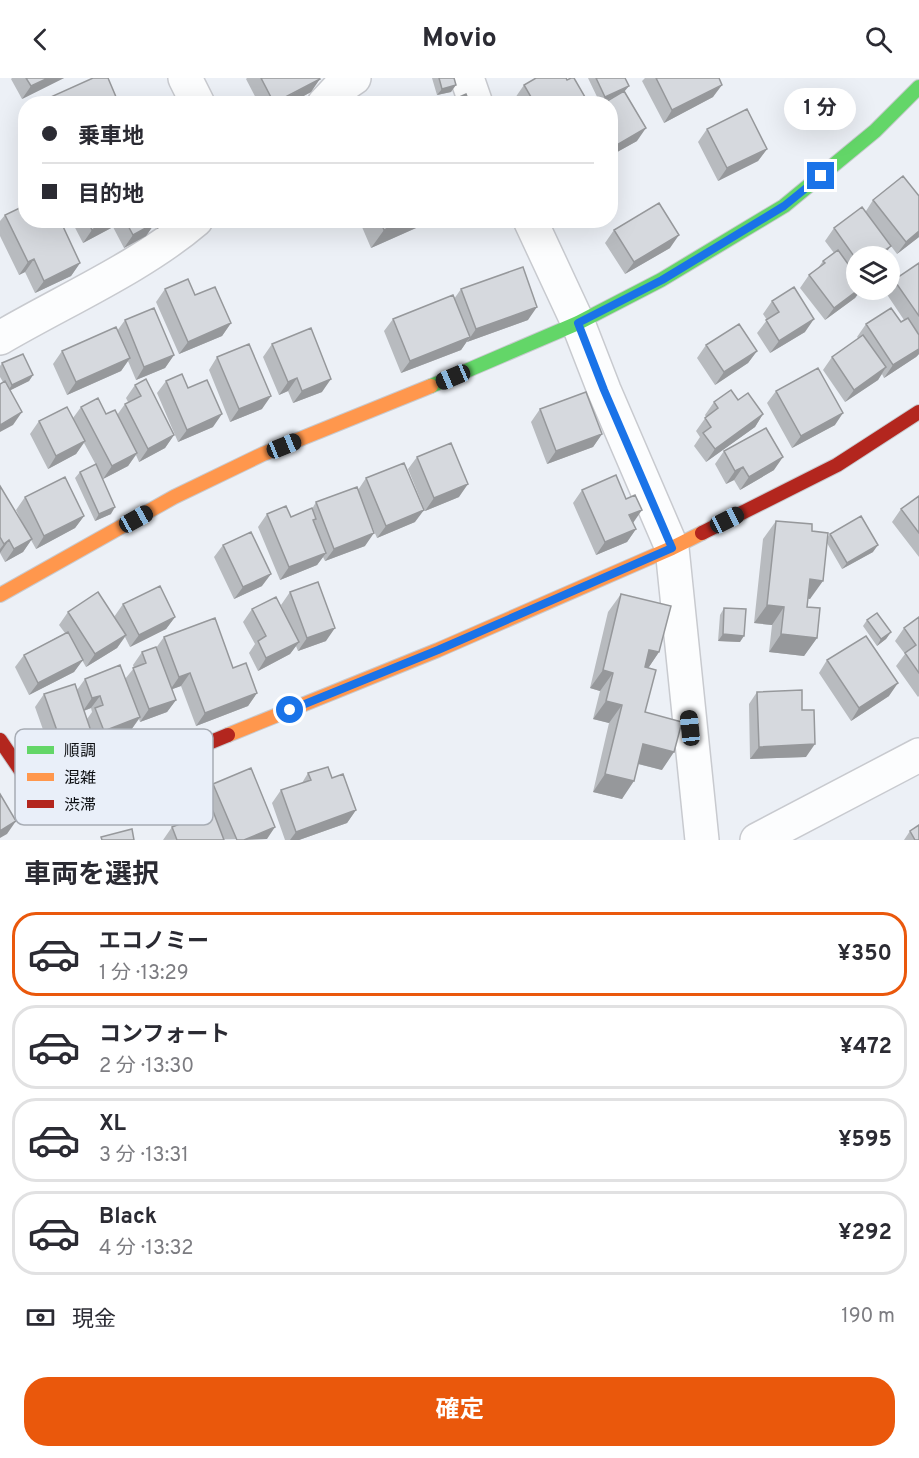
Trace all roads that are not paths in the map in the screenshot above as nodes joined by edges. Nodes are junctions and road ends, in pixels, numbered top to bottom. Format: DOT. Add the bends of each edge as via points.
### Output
graph roads {
  1 [pos="185,78"];
  2 [pos="354,78"];
  3 [pos="467,78"];
  4 [pos="919,87"];
  5 [pos="194,96"];
  6 [pos="331,96"];
  7 [pos="473,96"];
  8 [pos="187,228"];
  9 [pos="534,228"];
  10 [pos="578,323"];
  11 [pos="0,338"];
  12 [pos="919,412"];
  13 [pos="672,548"];
  14 [pos="0,595"];
  15 [pos="0,740"];
  16 [pos="213,742"];
  17 [pos="919,755"];
  18 [pos="15,762"];
  19 [pos="702,840"];
  20 [pos="758,840"];
  1 -- 5 [label="street"];
  2 -- 6 [label="street"];
  3 -- 7 [label="street"];
  4 -- 10 [label="street" via="875,131 784,206 662,280"];
  8 -- 11 [label="street"];
  9 -- 10 [label="street"];
  10 -- 13 [label="street"];
  10 -- 14 [label="street" via="263,454 174,497"];
  12 -- 13 [label="street" via="837,465"];
  13 -- 16 [label="street" via="438,650"];
  13 -- 19 [label="street"];
  15 -- 18 [label="street"];
  17 -- 20 [label="street"];
}
